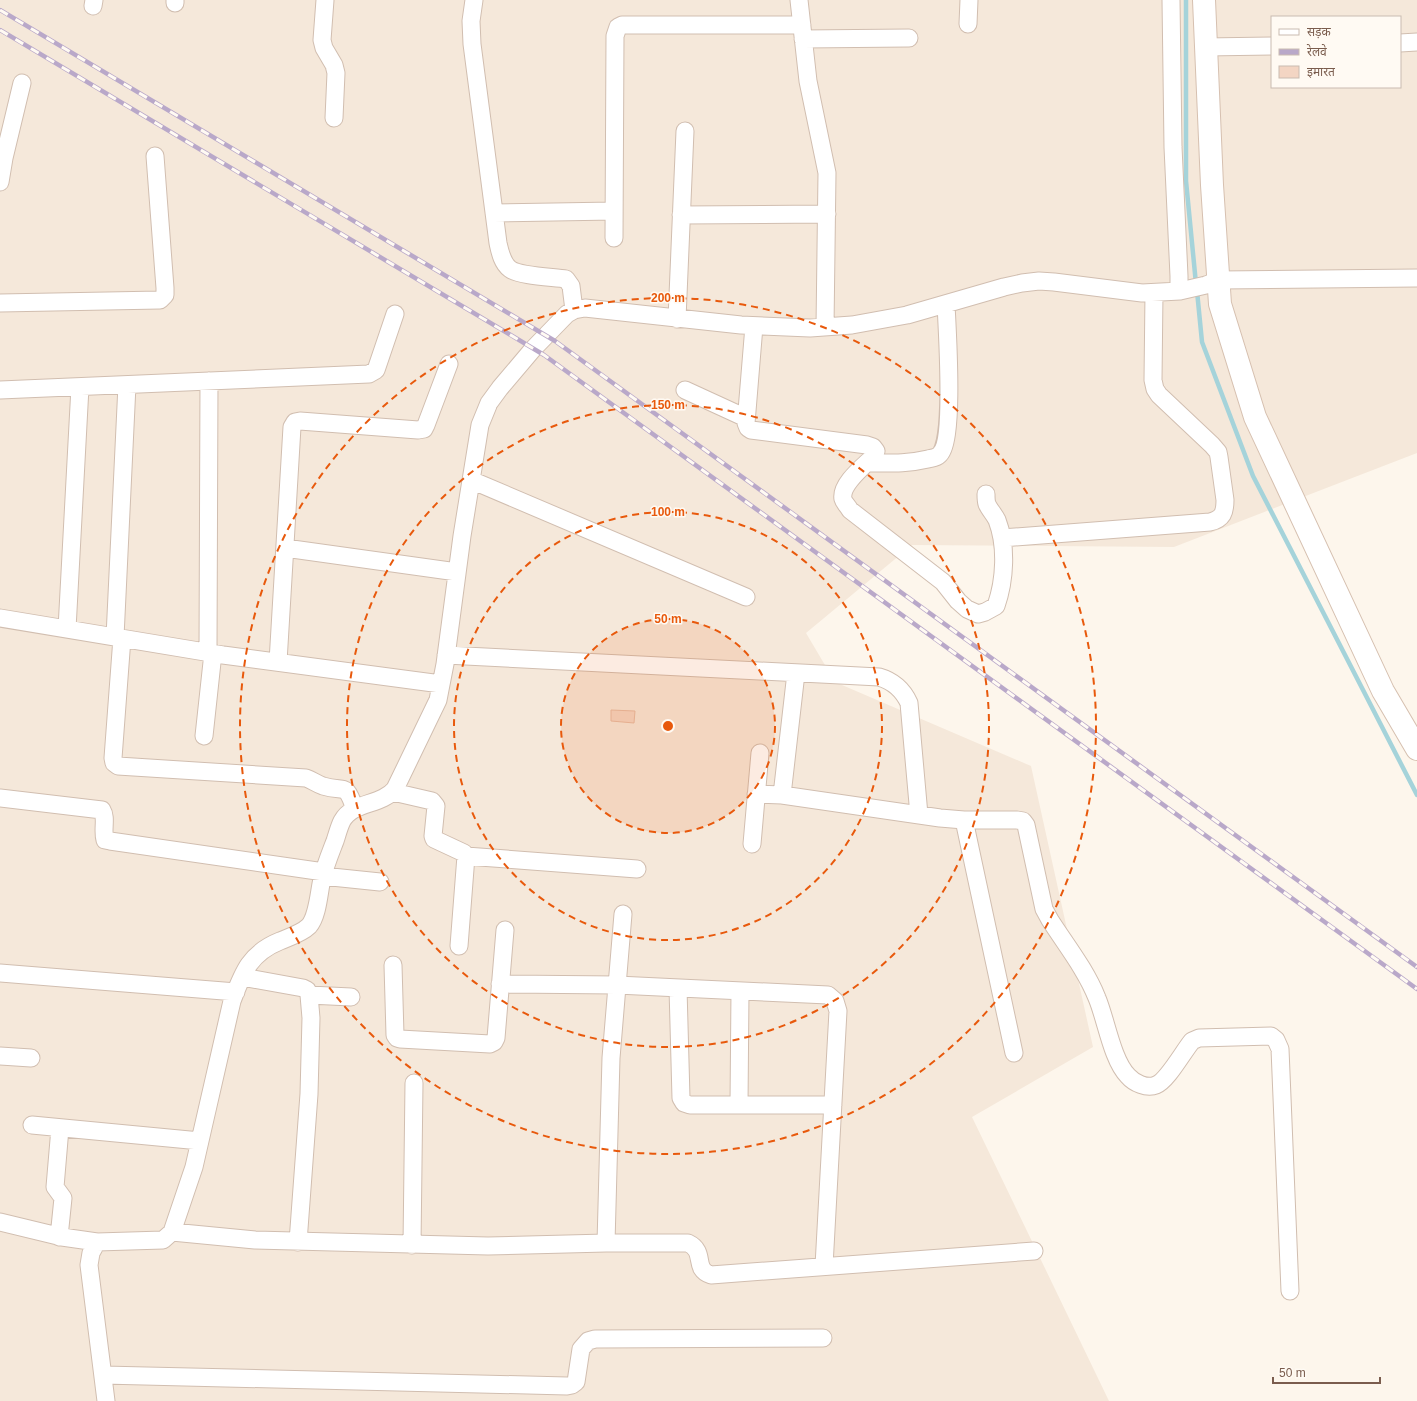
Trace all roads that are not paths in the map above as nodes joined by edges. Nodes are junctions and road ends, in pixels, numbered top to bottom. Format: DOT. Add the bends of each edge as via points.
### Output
graph roads {
  1 [pos="325,0"];
  2 [pos="474,0"];
  3 [pos="799,0"];
  4 [pos="969,0"];
  5 [pos="1171,0"];
  6 [pos="1204,0"];
  7 [pos="968,24"];
  8 [pos="802,32"];
  9 [pos="909,38"];
  10 [pos="1417,42"];
  11 [pos="1401,43"];
  12 [pos="1271,46"];
  13 [pos="1205,47"];
  14 [pos="22,82"];
  15 [pos="334,118"];
  16 [pos="685,131"];
  17 [pos="155,156"];
  18 [pos="0,182"];
  19 [pos="614,210"];
  20 [pos="494,213"];
  21 [pos="827,214"];
  22 [pos="681,215"];
  23 [pos="614,238"];
  24 [pos="1417,278"];
  25 [pos="1212,283"];
  26 [pos="1178,291"];
  27 [pos="1154,293"];
  28 [pos="0,303"];
  29 [pos="946,304"];
  30 [pos="574,310"];
  31 [pos="395,314"];
  32 [pos="677,319"];
  33 [pos="754,326"];
  34 [pos="825,327"];
  35 [pos="449,364"];
  36 [pos="209,381"];
  37 [pos="127,385"];
  38 [pos="80,387"];
  39 [pos="0,390"];
  40 [pos="685,390"];
  41 [pos="746,418"];
  42 [pos="867,463"];
  43 [pos="471,480"];
  44 [pos="986,494"];
  45 [pos="1002,538"];
  46 [pos="285,548"];
  47 [pos="457,572"];
  48 [pos="746,597"];
  49 [pos="0,618"];
  50 [pos="67,629"];
  51 [pos="118,637"];
  52 [pos="210,653"];
  53 [pos="446,655"];
  54 [pos="278,662"];
  55 [pos="796,673"];
  56 [pos="441,684"];
  57 [pos="204,736"];
  58 [pos="1417,749"];
  59 [pos="760,754"];
  60 [pos="393,792"];
  61 [pos="756,794"];
  62 [pos="782,795"];
  63 [pos="0,798"];
  64 [pos="355,809"];
  65 [pos="919,815"];
  66 [pos="964,820"];
  67 [pos="752,844"];
  68 [pos="466,856"];
  69 [pos="637,869"];
  70 [pos="323,874"];
  71 [pos="380,882"];
  72 [pos="623,914"];
  73 [pos="505,930"];
  74 [pos="459,946"];
  75 [pos="393,965"];
  76 [pos="0,973"];
  77 [pos="239,984"];
  78 [pos="500,984"];
  79 [pos="617,985"];
  80 [pos="678,988"];
  81 [pos="740,991"];
  82 [pos="309,995"];
  83 [pos="351,997"];
  84 [pos="1014,1053"];
  85 [pos="0,1056"];
  86 [pos="31,1058"];
  87 [pos="414,1083"];
  88 [pos="739,1105"];
  89 [pos="833,1105"];
  90 [pos="32,1125"];
  91 [pos="60,1128"];
  92 [pos="200,1141"];
  93 [pos="0,1222"];
  94 [pos="172,1232"];
  95 [pos="59,1237"];
  96 [pos="97,1242"];
  97 [pos="298,1242"];
  98 [pos="606,1243"];
  99 [pos="412,1245"];
  100 [pos="1034,1250"];
  101 [pos="824,1266"];
  102 [pos="1290,1291"];
  103 [pos="823,1338"];
  104 [pos="102,1375"];
  105 [pos="106,1401"];
  1 -- 15 [label="street" via="322,40 336,73"];
  2 -- 20 [label="street" via="471,21 472,44"];
  3 -- 8 [label="street"];
  4 -- 7 [label="street"];
  5 -- 26 [label="street"];
  6 -- 13 [label="street"];
  8 -- 9 [label="street"];
  8 -- 19 [label="street" via="622,25 618,27 615,36"];
  8 -- 21 [label="street" via="812,102 828,173"];
  10 -- 11 [label="street"];
  12 -- 13 [label="street"];
  13 -- 25 [label="street" via="1212,185"];
  14 -- 18 [label="street"];
  16 -- 22 [label="street"];
  17 -- 28 [label="street" via="165,288 165,295 160,300"];
  19 -- 20 [label="street"];
  19 -- 23 [label="street"];
  20 -- 30 [label="street" via="502,259 510,268 520,273 566,279 571,286"];
  21 -- 22 [label="street"];
  21 -- 34 [label="street"];
  22 -- 32 [label="street"];
  24 -- 25 [label="street"];
  25 -- 26 [label="street"];
  25 -- 58 [label="street" via="1255,417 1383,691"];
  26 -- 27 [label="street"];
  27 -- 29 [label="street" via="1039,281 1004,287"];
  27 -- 45 [label="street" via="1154,389 1218,452 1226,500 1223,514 1218,520 1210,522"];
  29 -- 34 [label="street" via="907,315"];
  29 -- 42 [label="street" via="949,411 943,452 938,457 917,462"];
  30 -- 32 [label="street" via="585,308"];
  30 -- 43 [label="street" via="533,348 489,404 480,425"];
  31 -- 36 [label="street" via="376,370 369,374"];
  32 -- 33 [label="street"];
  33 -- 34 [label="street"];
  33 -- 41 [label="street"];
  35 -- 46 [label="street" via="424,429 295,422 292,427"];
  36 -- 37 [label="street"];
  36 -- 52 [label="street"];
  37 -- 38 [label="street"];
  37 -- 51 [label="street"];
  38 -- 39 [label="street"];
  38 -- 50 [label="street"];
  40 -- 41 [label="street"];
  41 -- 42 [label="street" via="746,424 751,430 867,444 876,451"];
  42 -- 45 [label="street" via="846,484 843,501 850,510 943,582 966,609 978,614 996,606 999,597 1004,559"];
  43 -- 47 [label="street"];
  43 -- 48 [label="street"];
  44 -- 45 [label="street" via="987,504 997,520"];
  46 -- 47 [label="street"];
  46 -- 54 [label="street"];
  47 -- 53 [label="street"];
  49 -- 50 [label="street"];
  50 -- 51 [label="street"];
  51 -- 52 [label="street"];
  51 -- 64 [label="street" via="113,758 118,766 306,778 323,786 344,789 350,795"];
  52 -- 54 [label="street"];
  52 -- 57 [label="street"];
  53 -- 55 [label="street"];
  53 -- 56 [label="street"];
  54 -- 56 [label="street"];
  55 -- 62 [label="street"];
  55 -- 65 [label="street" via="885,679 905,694 909,703"];
  56 -- 60 [label="street" via="435,707"];
  59 -- 61 [label="street"];
  60 -- 64 [label="street"];
  60 -- 68 [label="street" via="432,801 436,806 434,839 462,851"];
  61 -- 62 [label="street"];
  61 -- 67 [label="street"];
  62 -- 65 [label="street"];
  63 -- 70 [label="street" via="102,810 105,814 105,840"];
  64 -- 70 [label="street" via="342,821"];
  65 -- 66 [label="street"];
  66 -- 84 [label="street"];
  66 -- 102 [label="street" via="1017,820 1023,821 1026,825 1044,909 1090,983 1116,1057 1128,1076 1146,1086 1155,1086 1163,1081 1192,1041 1199,1038 1271,1036 1276,1040 1280,1049"];
  68 -- 69 [label="street"];
  68 -- 74 [label="street"];
  70 -- 71 [label="street"];
  70 -- 77 [label="street" via="310,925 260,952 248,965"];
  72 -- 79 [label="street"];
  73 -- 78 [label="street"];
  75 -- 78 [label="street" via="395,1035 400,1039 490,1044 494,1042"];
  76 -- 77 [label="street"];
  77 -- 82 [label="street" via="303,988"];
  77 -- 92 [label="street" via="232,1000"];
  78 -- 79 [label="street"];
  79 -- 80 [label="street"];
  79 -- 98 [label="street" via="610,1082"];
  80 -- 81 [label="street"];
  80 -- 88 [label="street" via="681,1098 684,1103 690,1105"];
  81 -- 88 [label="street"];
  81 -- 89 [label="street" via="828,995 835,1001 838,1011"];
  82 -- 83 [label="street"];
  82 -- 97 [label="street" via="309,1094"];
  85 -- 86 [label="street"];
  87 -- 99 [label="street"];
  88 -- 89 [label="street"];
  89 -- 101 [label="street"];
  90 -- 91 [label="street"];
  91 -- 92 [label="street"];
  91 -- 95 [label="street" via="55,1187 63,1198"];
  92 -- 94 [label="street"];
  93 -- 95 [label="street"];
  94 -- 96 [label="street" via="163,1240"];
  94 -- 97 [label="street"];
  95 -- 96 [label="street"];
  96 -- 104 [label="street" via="91,1253 90,1265"];
  97 -- 99 [label="street"];
  98 -- 99 [label="street"];
  98 -- 101 [label="street" via="688,1243 698,1252 705,1273 711,1275"];
  100 -- 101 [label="street"];
  103 -- 104 [label="street" via="595,1339 588,1341 581,1349 576,1382 567,1386"];
  104 -- 105 [label="street"];
}
